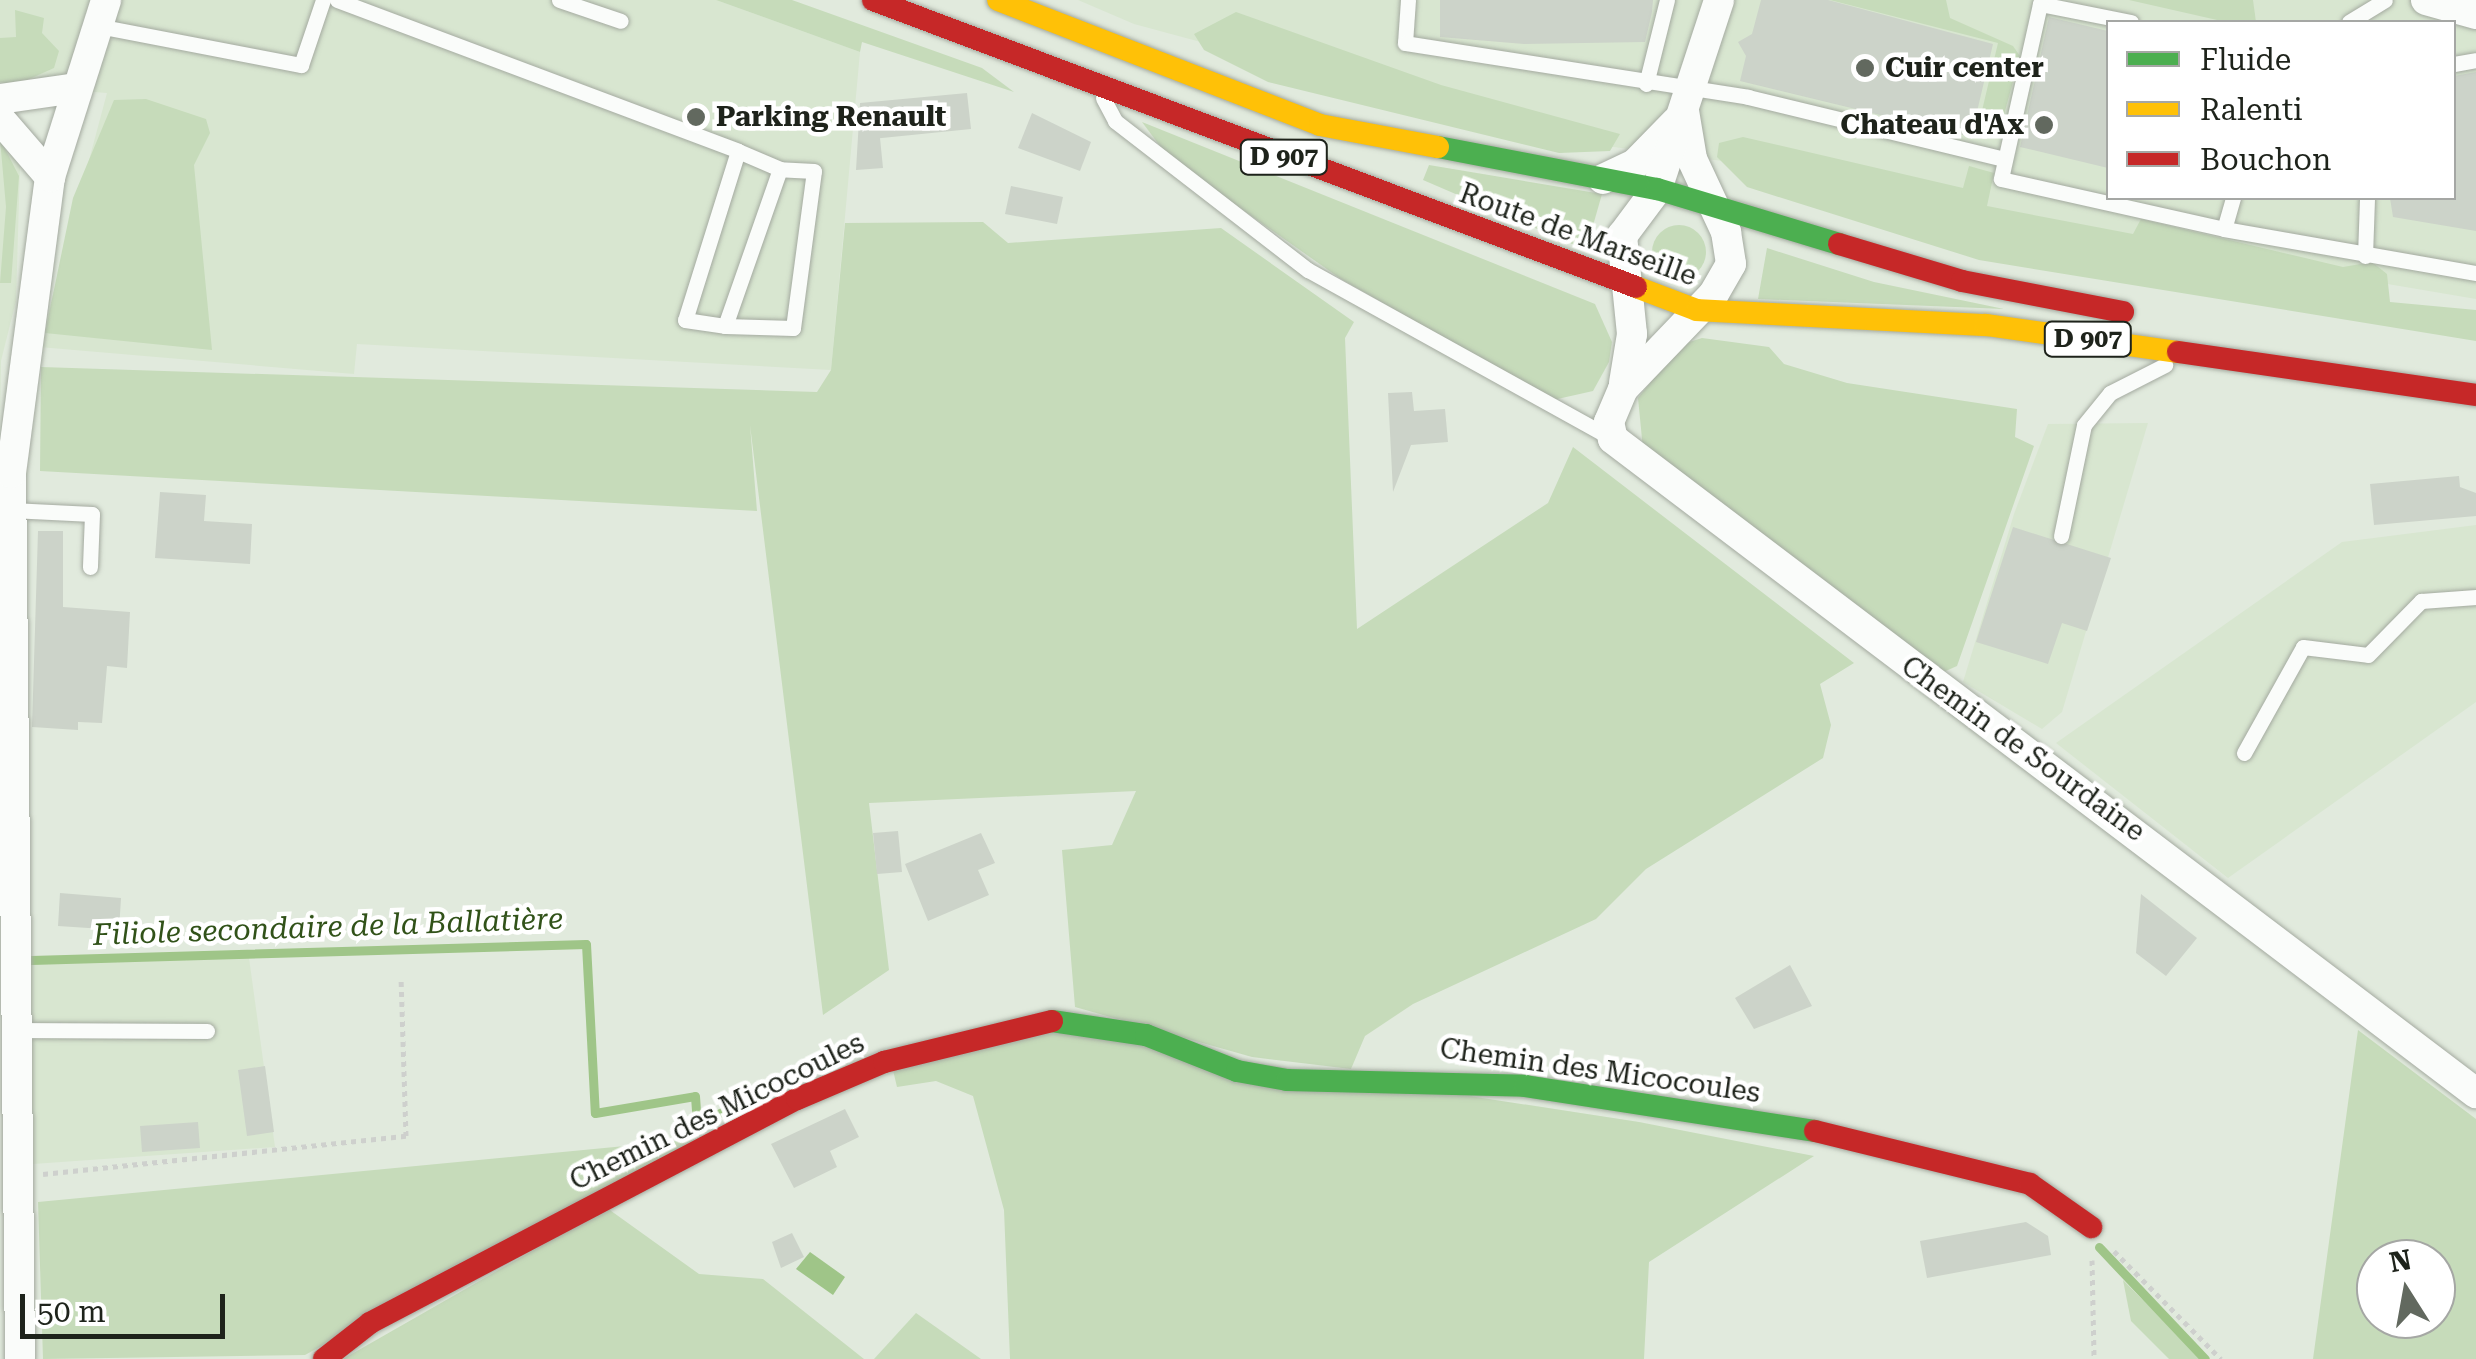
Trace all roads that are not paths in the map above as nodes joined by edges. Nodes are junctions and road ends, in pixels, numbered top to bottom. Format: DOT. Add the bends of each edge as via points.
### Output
graph roads {
  1 [pos="323,0"];
  2 [pos="337,0"];
  3 [pos="559,0"];
  4 [pos="873,0"];
  5 [pos="998,0"];
  6 [pos="1408,0"];
  7 [pos="1667,0"];
  8 [pos="1719,0"];
  9 [pos="2386,0"];
  10 [pos="2426,0"];
  11 [pos="102,13"];
  12 [pos="2476,14"];
  13 [pos="2121,20"];
  14 [pos="2352,20"];
  15 [pos="622,22"];
  16 [pos="1646,84"];
  17 [pos="1096,86"];
  18 [pos="76,88"];
  19 [pos="0,99"];
  20 [pos="1687,101"];
  21 [pos="0,118"];
  22 [pos="62,120"];
  23 [pos="738,151"];
  24 [pos="2005,159"];
  25 [pos="780,169"];
  26 [pos="50,177"];
  27 [pos="1601,181"];
  28 [pos="1657,189"];
  29 [pos="2232,200"];
  30 [pos="2367,200"];
  31 [pos="1715,204"];
  32 [pos="2224,229"];
  33 [pos="2365,256"];
  34 [pos="2476,273"];
  35 [pos="1628,288"];
  36 [pos="1697,310"];
  37 [pos="2144,315"];
  38 [pos="725,326"];
  39 [pos="2188,353"];
  40 [pos="1623,388"];
  41 [pos="2476,394"];
  42 [pos="1613,439"];
  43 [pos="10,510"];
  44 [pos="2061,536"];
  45 [pos="90,567"];
  46 [pos="2476,597"];
  47 [pos="2244,753"];
  48 [pos="9,1001"];
  49 [pos="17,1030"];
  50 [pos="207,1031"];
  51 [pos="2476,1093"];
  52 [pos="2091,1227"];
  53 [pos="20,1359"];
  54 [pos="324,1359"];
  1 -- 11 [label="lane" via="301,65"];
  2 -- 23 [label="lane"];
  3 -- 15 [label="lane"];
  4 -- 17 [label="main road, Route de Marseille / D 907"];
  5 -- 27 [label="main road, Route de Marseille / D 907" via="1320,125"];
  6 -- 16 [label="lane" via="1405,43"];
  7 -- 16 [label="lane"];
  8 -- 20 [label="street"];
  9 -- 14 [label="lane"];
  10 -- 12 [label="street"];
  11 -- 18 [label="street"];
  13 -- 24 [label="lane" via="2040,4"];
  16 -- 20 [label="lane"];
  17 -- 35 [label="main road, Route de Marseille / D 907"];
  17 -- 42 [label="lane" via="1116,121 1308,270"];
  18 -- 19 [label="street"];
  18 -- 22 [label="street"];
  20 -- 24 [label="lane" via="1748,96"];
  20 -- 27 [label="street" via="1635,164"];
  20 -- 28 [label="street"];
  20 -- 31 [label="street" via="1692,160"];
  21 -- 22 [label="street"];
  21 -- 26 [label="street"];
  22 -- 26 [label="street"];
  23 -- 25 [label="lane"];
  23 -- 38 [label="lane" via="685,320"];
  24 -- 32 [label="lane" via="2001,179"];
  25 -- 38 [label="lane"];
  25 -- 38 [label="lane" via="814,172 793,328"];
  26 -- 43 [label="street" via="26,319"];
  27 -- 28 [label="main road, Route de Marseille / D 907"];
  28 -- 31 [label="main road, Route de Marseille / D 907"];
  28 -- 35 [label="street" via="1622,236"];
  29 -- 32 [label="lane"];
  30 -- 33 [label="lane"];
  31 -- 36 [label="street" via="1731,264"];
  31 -- 37 [label="main road, Route de Marseille / D 907" via="1962,281"];
  32 -- 33 [label="lane"];
  33 -- 34 [label="lane"];
  35 -- 36 [label="main road, Route de Marseille / D 907"];
  35 -- 40 [label="street"];
  36 -- 39 [label="main road, Route de Marseille / D 907" via="1986,325"];
  36 -- 40 [label="street"];
  39 -- 41 [label="main road, Route de Marseille / D 907"];
  39 -- 44 [label="lane" via="2110,392 2084,425"];
  40 -- 42 [label="street" via="1610,422"];
  42 -- 51 [label="street, Chemin de Sourdaine"];
  43 -- 45 [label="lane" via="92,514"];
  43 -- 48 [label="street"];
  46 -- 47 [label="lane" via="2421,601 2368,655 2303,648"];
  48 -- 49 [label="street"];
  49 -- 50 [label="lane"];
  49 -- 53 [label="street"];
  52 -- 54 [label="main road, Chemin des Micocoules" via="2030,1184 1845,1136 1525,1086 1287,1080 1237,1071 1146,1035 1040,1019 884,1062 797,1099 370,1323"];
}
